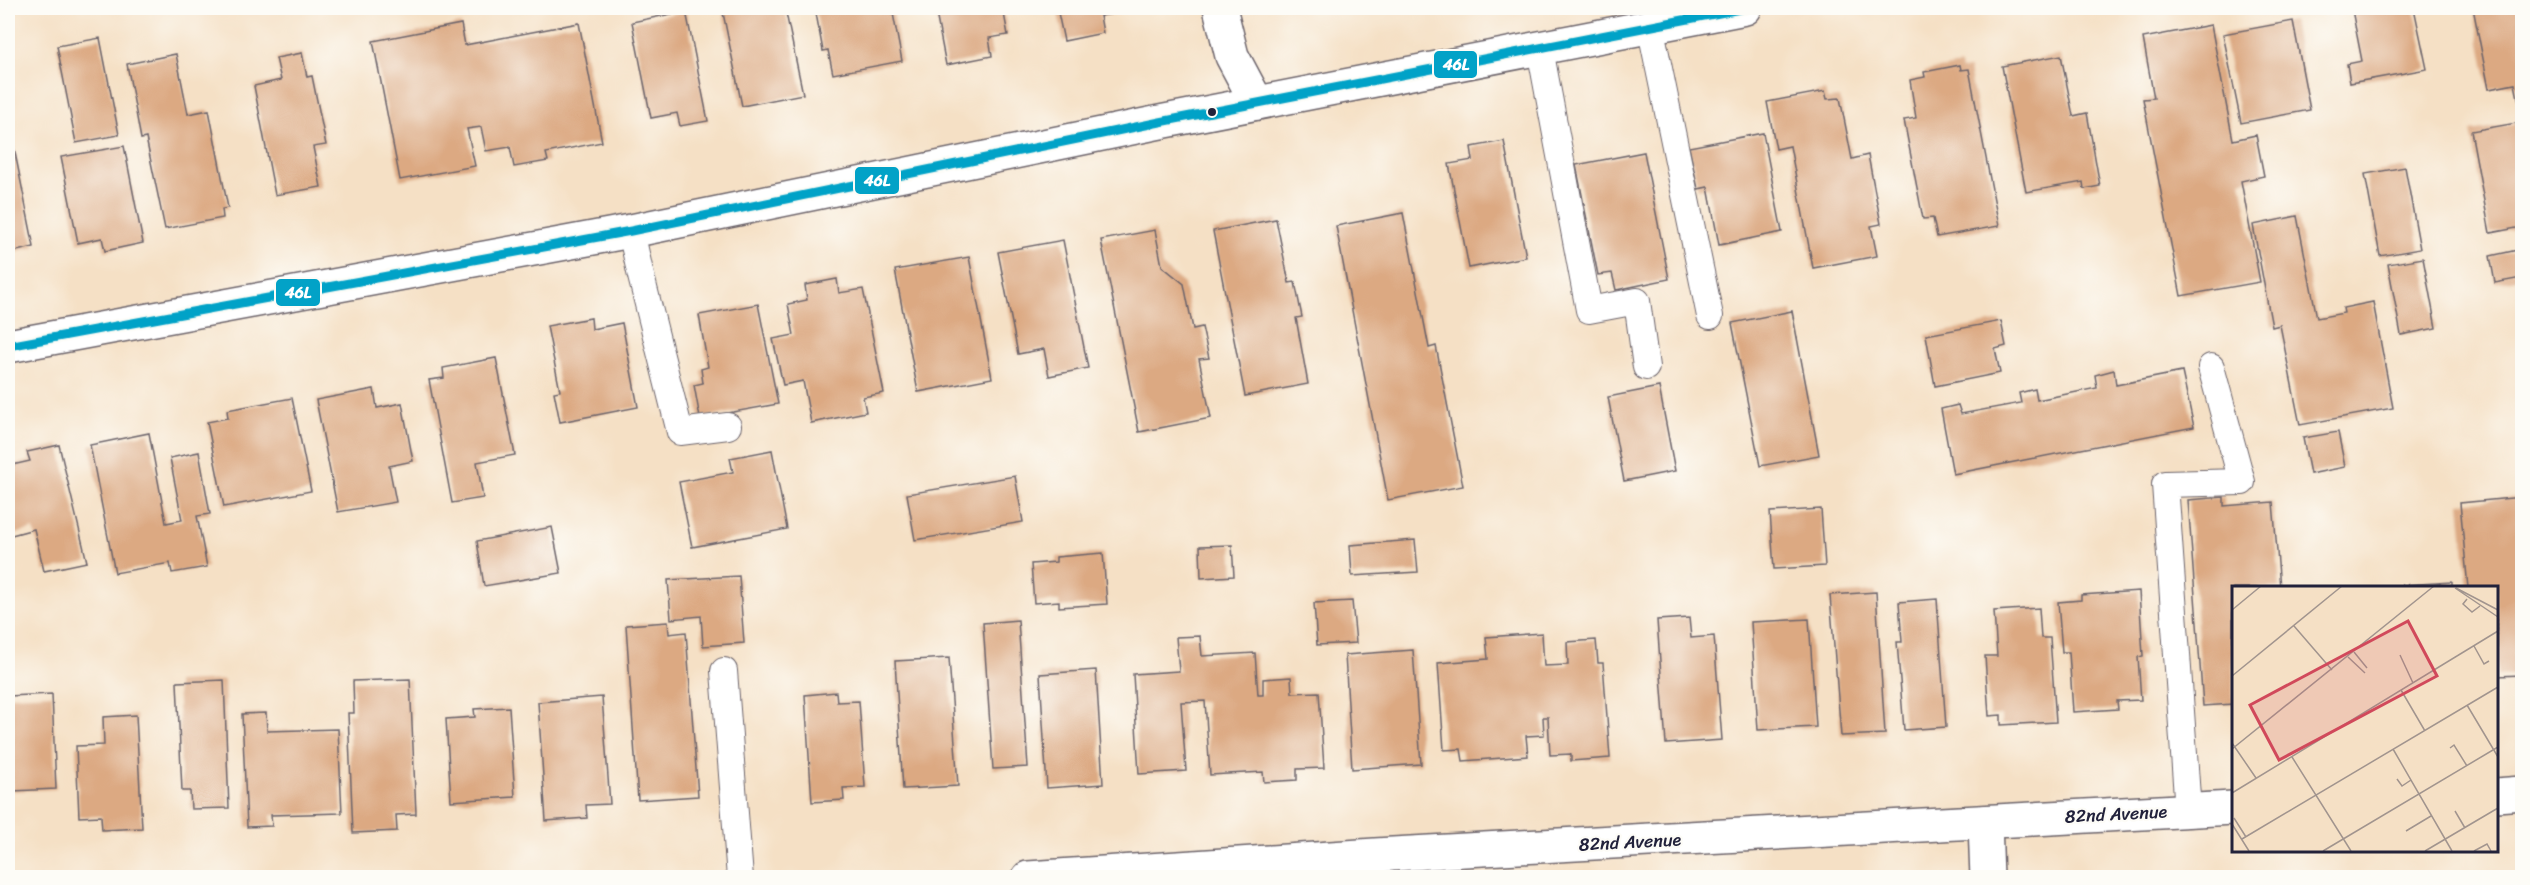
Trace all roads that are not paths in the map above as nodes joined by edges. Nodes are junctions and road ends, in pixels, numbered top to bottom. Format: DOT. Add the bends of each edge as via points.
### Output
graph roads {
  1 [pos="1220,8"];
  2 [pos="1745,8"];
  3 [pos="1650,25"];
  4 [pos="1540,49"];
  5 [pos="1257,103"];
  6 [pos="632,231"];
  7 [pos="1710,316"];
  8 [pos="8,346"];
  9 [pos="1646,367"];
  10 [pos="2211,368"];
  11 [pos="729,426"];
  12 [pos="724,671"];
  13 [pos="2523,794"];
  14 [pos="2497,795"];
  15 [pos="2232,808"];
  16 [pos="2188,811"];
  17 [pos="1985,822"];
  18 [pos="740,878"];
  19 [pos="1028,878"];
  20 [pos="1987,878"];
  1 -- 5 [label="street" via="1232,56"];
  2 -- 3 [label="street"];
  3 -- 4 [label="street"];
  3 -- 7 [label="lane"];
  4 -- 5 [label="street"];
  4 -- 9 [label="lane" via="1589,310 1637,301"];
  5 -- 6 [label="street"];
  6 -- 8 [label="street"];
  6 -- 11 [label="lane" via="680,432"];
  10 -- 16 [label="lane" via="2242,482 2165,484"];
  12 -- 18 [label="lane"];
  13 -- 14 [label="street"];
  15 -- 16 [label="street, 82nd Avenue"];
  16 -- 17 [label="street, 82nd Avenue"];
  17 -- 19 [label="street, 82nd Avenue"];
  17 -- 20 [label="street"];
}
